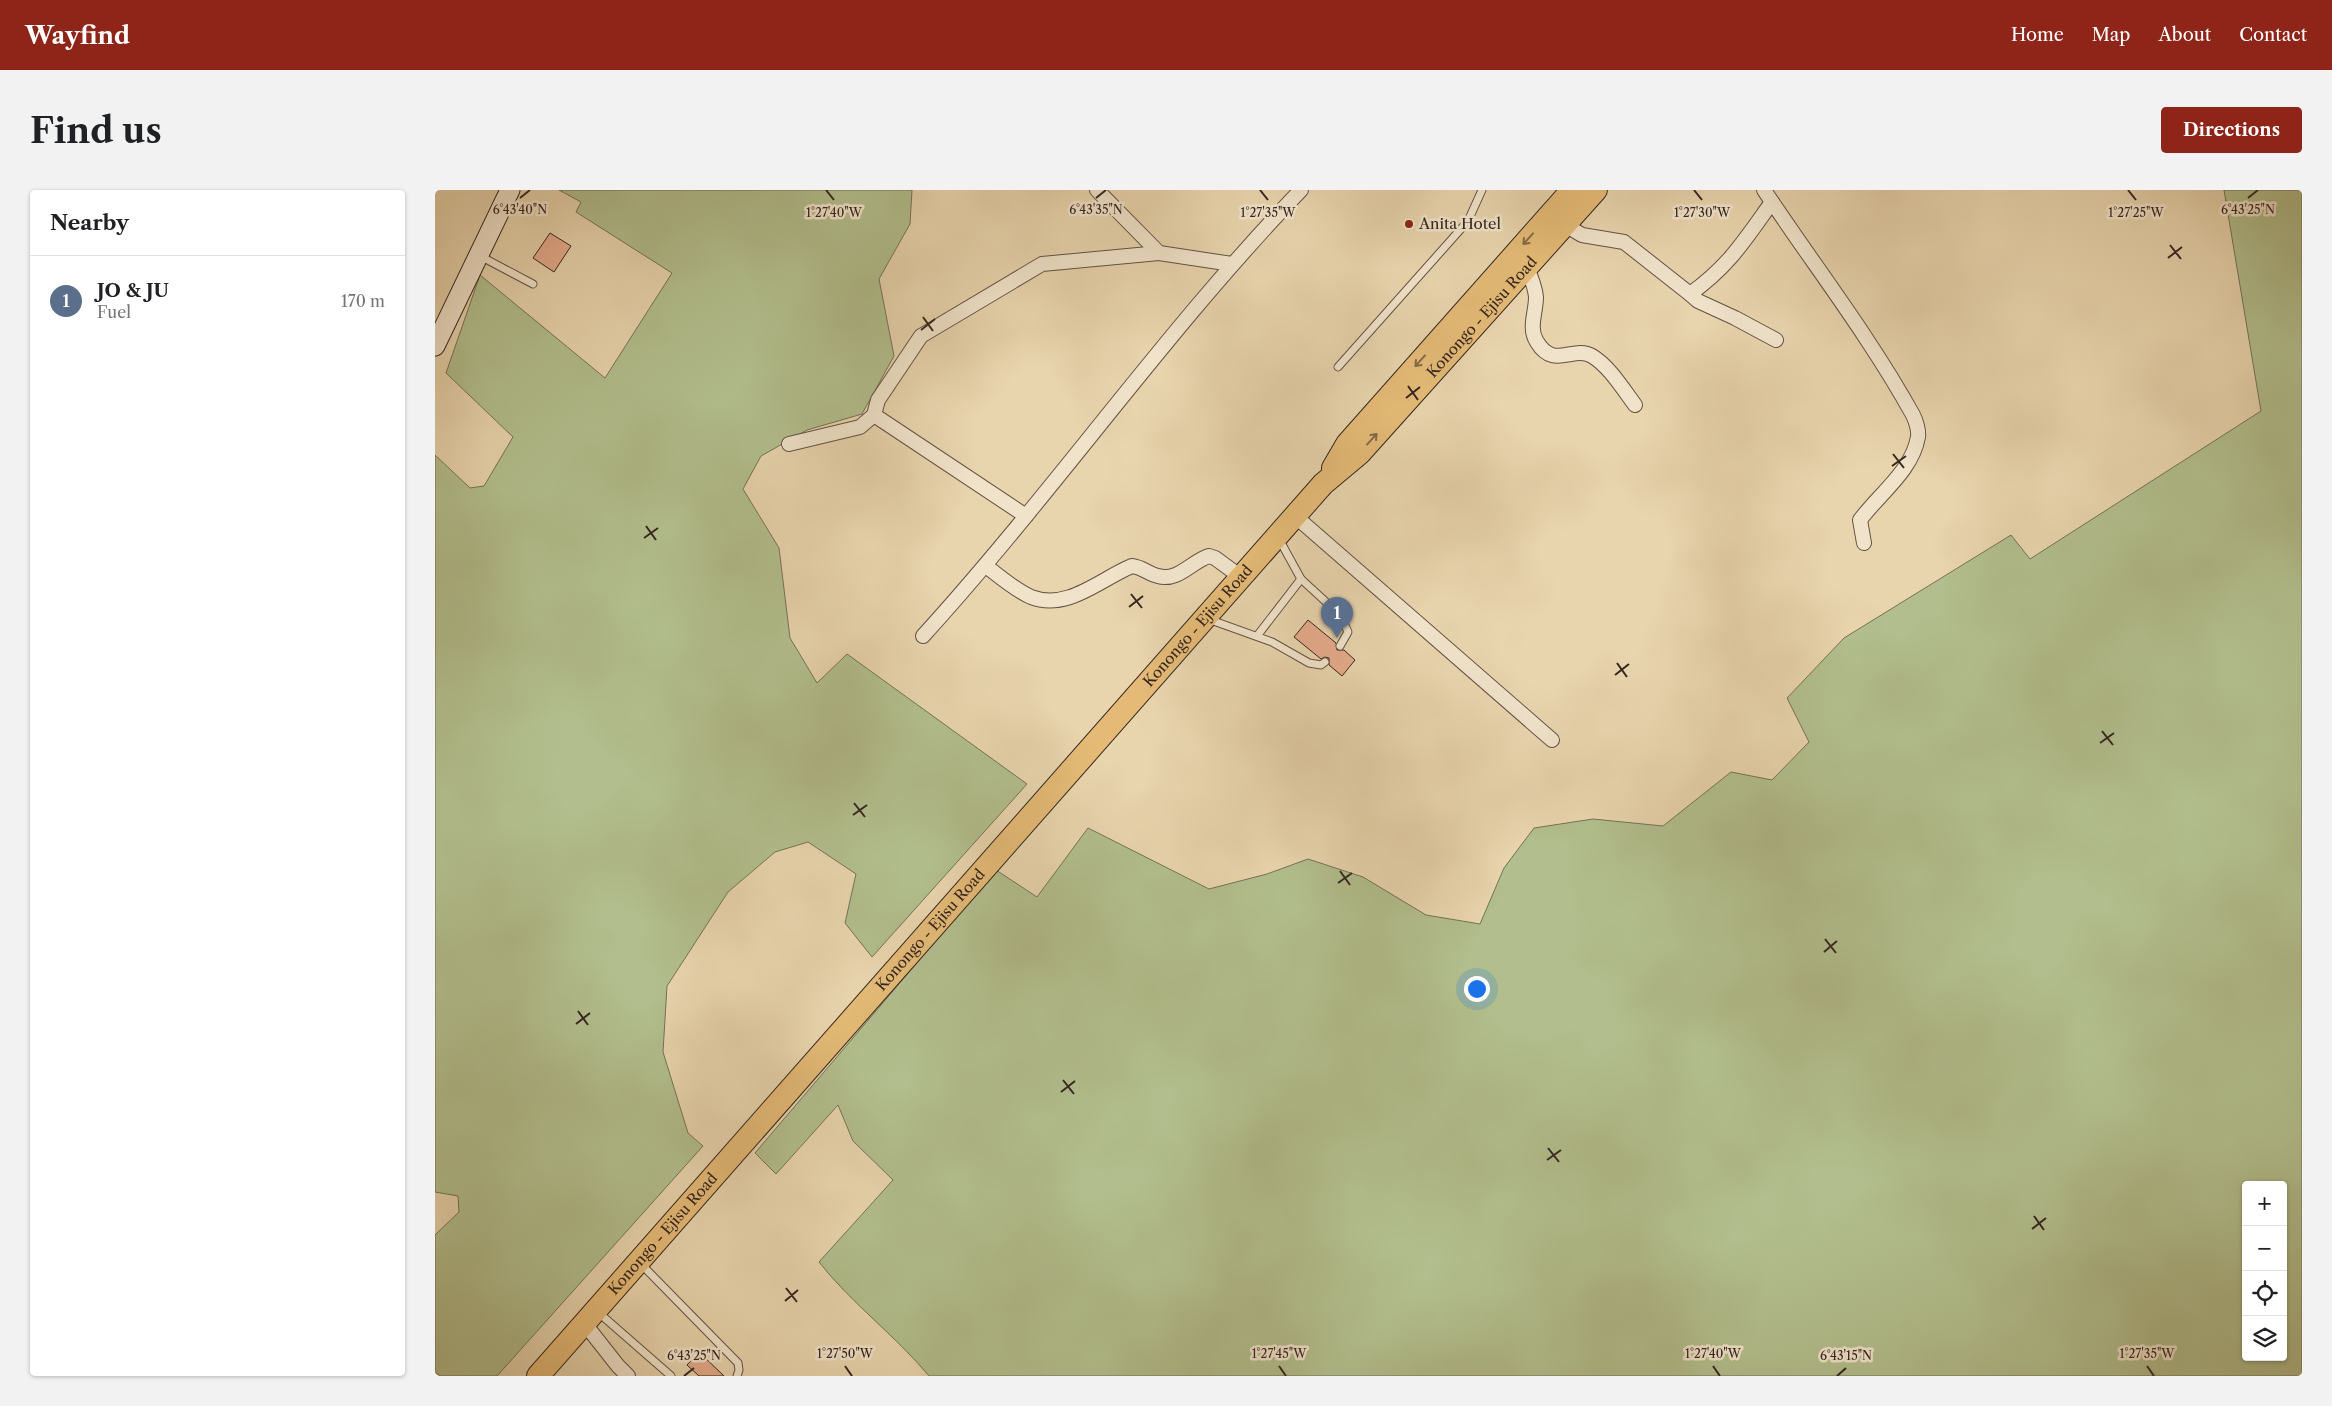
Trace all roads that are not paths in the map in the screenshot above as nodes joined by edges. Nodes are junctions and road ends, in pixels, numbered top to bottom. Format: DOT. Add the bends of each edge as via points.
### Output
graph roads {
  1 [pos="510,190"];
  2 [pos="1097,190"];
  3 [pos="1301,190"];
  4 [pos="1482,190"];
  5 [pos="1572,190"];
  6 [pos="1596,190"];
  7 [pos="1764,190"];
  8 [pos="1772,202"];
  9 [pos="1558,208"];
  10 [pos="1159,253"];
  11 [pos="479,256"];
  12 [pos="1232,264"];
  13 [pos="1527,268"];
  14 [pos="533,284"];
  15 [pos="1690,294"];
  16 [pos="1776,340"];
  17 [pos="435,346"];
  18 [pos="1338,367"];
  19 [pos="1635,405"];
  20 [pos="873,415"];
  21 [pos="789,444"];
  22 [pos="1323,484"];
  23 [pos="1026,516"];
  24 [pos="1295,516"];
  25 [pos="1277,536"];
  26 [pos="1864,543"];
  27 [pos="986,566"];
  28 [pos="1241,577"];
  29 [pos="1301,579"];
  30 [pos="1205,618"];
  31 [pos="923,636"];
  32 [pos="1257,636"];
  33 [pos="1339,646"];
  34 [pos="1325,662"];
  35 [pos="1552,740"];
  36 [pos="639,1263"];
  37 [pos="591,1317"];
  38 [pos="538,1376"];
  39 [pos="628,1376"];
  40 [pos="671,1376"];
  41 [pos="737,1376"];
  1 -- 11 [label="main road"];
  2 -- 10 [label="street"];
  3 -- 12 [label="street"];
  4 -- 18 [label="lane" via="1467,220"];
  5 -- 9 [label="highway, Konongo - Ejisu Road"];
  6 -- 9 [label="highway, Konongo - Ejisu Road"];
  7 -- 8 [label="street"];
  8 -- 15 [label="street" via="1731,260"];
  8 -- 26 [label="street" via="1868,344 1914,417 1919,435 1915,450 1901,472 1860,520"];
  9 -- 13 [label="highway, Konongo - Ejisu Road"];
  9 -- 15 [label="street" via="1582,235 1624,242"];
  9 -- 22 [label="highway, Konongo - Ejisu Road, one-way" via="1347,444"];
  10 -- 12 [label="street"];
  10 -- 20 [label="street" via="1042,264 921,336 878,400"];
  11 -- 14 [label="lane"];
  11 -- 17 [label="main road"];
  12 -- 23 [label="street"];
  13 -- 19 [label="street" via="1536,296 1532,329 1542,349 1562,358 1583,354 1594,357"];
  22 -- 13 [label="highway, Konongo - Ejisu Road, one-way" via="1360,453"];
  15 -- 16 [label="street"];
  20 -- 21 [label="street" via="861,427"];
  20 -- 23 [label="street"];
  22 -- 24 [label="highway, Konongo - Ejisu Road"];
  23 -- 27 [label="street"];
  24 -- 25 [label="highway, Konongo - Ejisu Road"];
  24 -- 35 [label="street"];
  25 -- 28 [label="highway, Konongo - Ejisu Road"];
  25 -- 29 [label="lane"];
  27 -- 28 [label="street" via="1023,593 1048,601 1064,601 1132,566 1167,577 1209,556"];
  27 -- 31 [label="street"];
  28 -- 30 [label="highway, Konongo - Ejisu Road"];
  29 -- 32 [label="lane"];
  29 -- 33 [label="lane" via="1349,632"];
  30 -- 32 [label="lane"];
  30 -- 36 [label="highway, Konongo - Ejisu Road"];
  32 -- 34 [label="lane" via="1309,663 1321,665"];
  36 -- 37 [label="highway, Konongo - Ejisu Road"];
  36 -- 41 [label="lane" via="738,1363"];
  37 -- 38 [label="highway, Konongo - Ejisu Road"];
  37 -- 39 [label="street" via="618,1366"];
  37 -- 40 [label="lane"];
}
